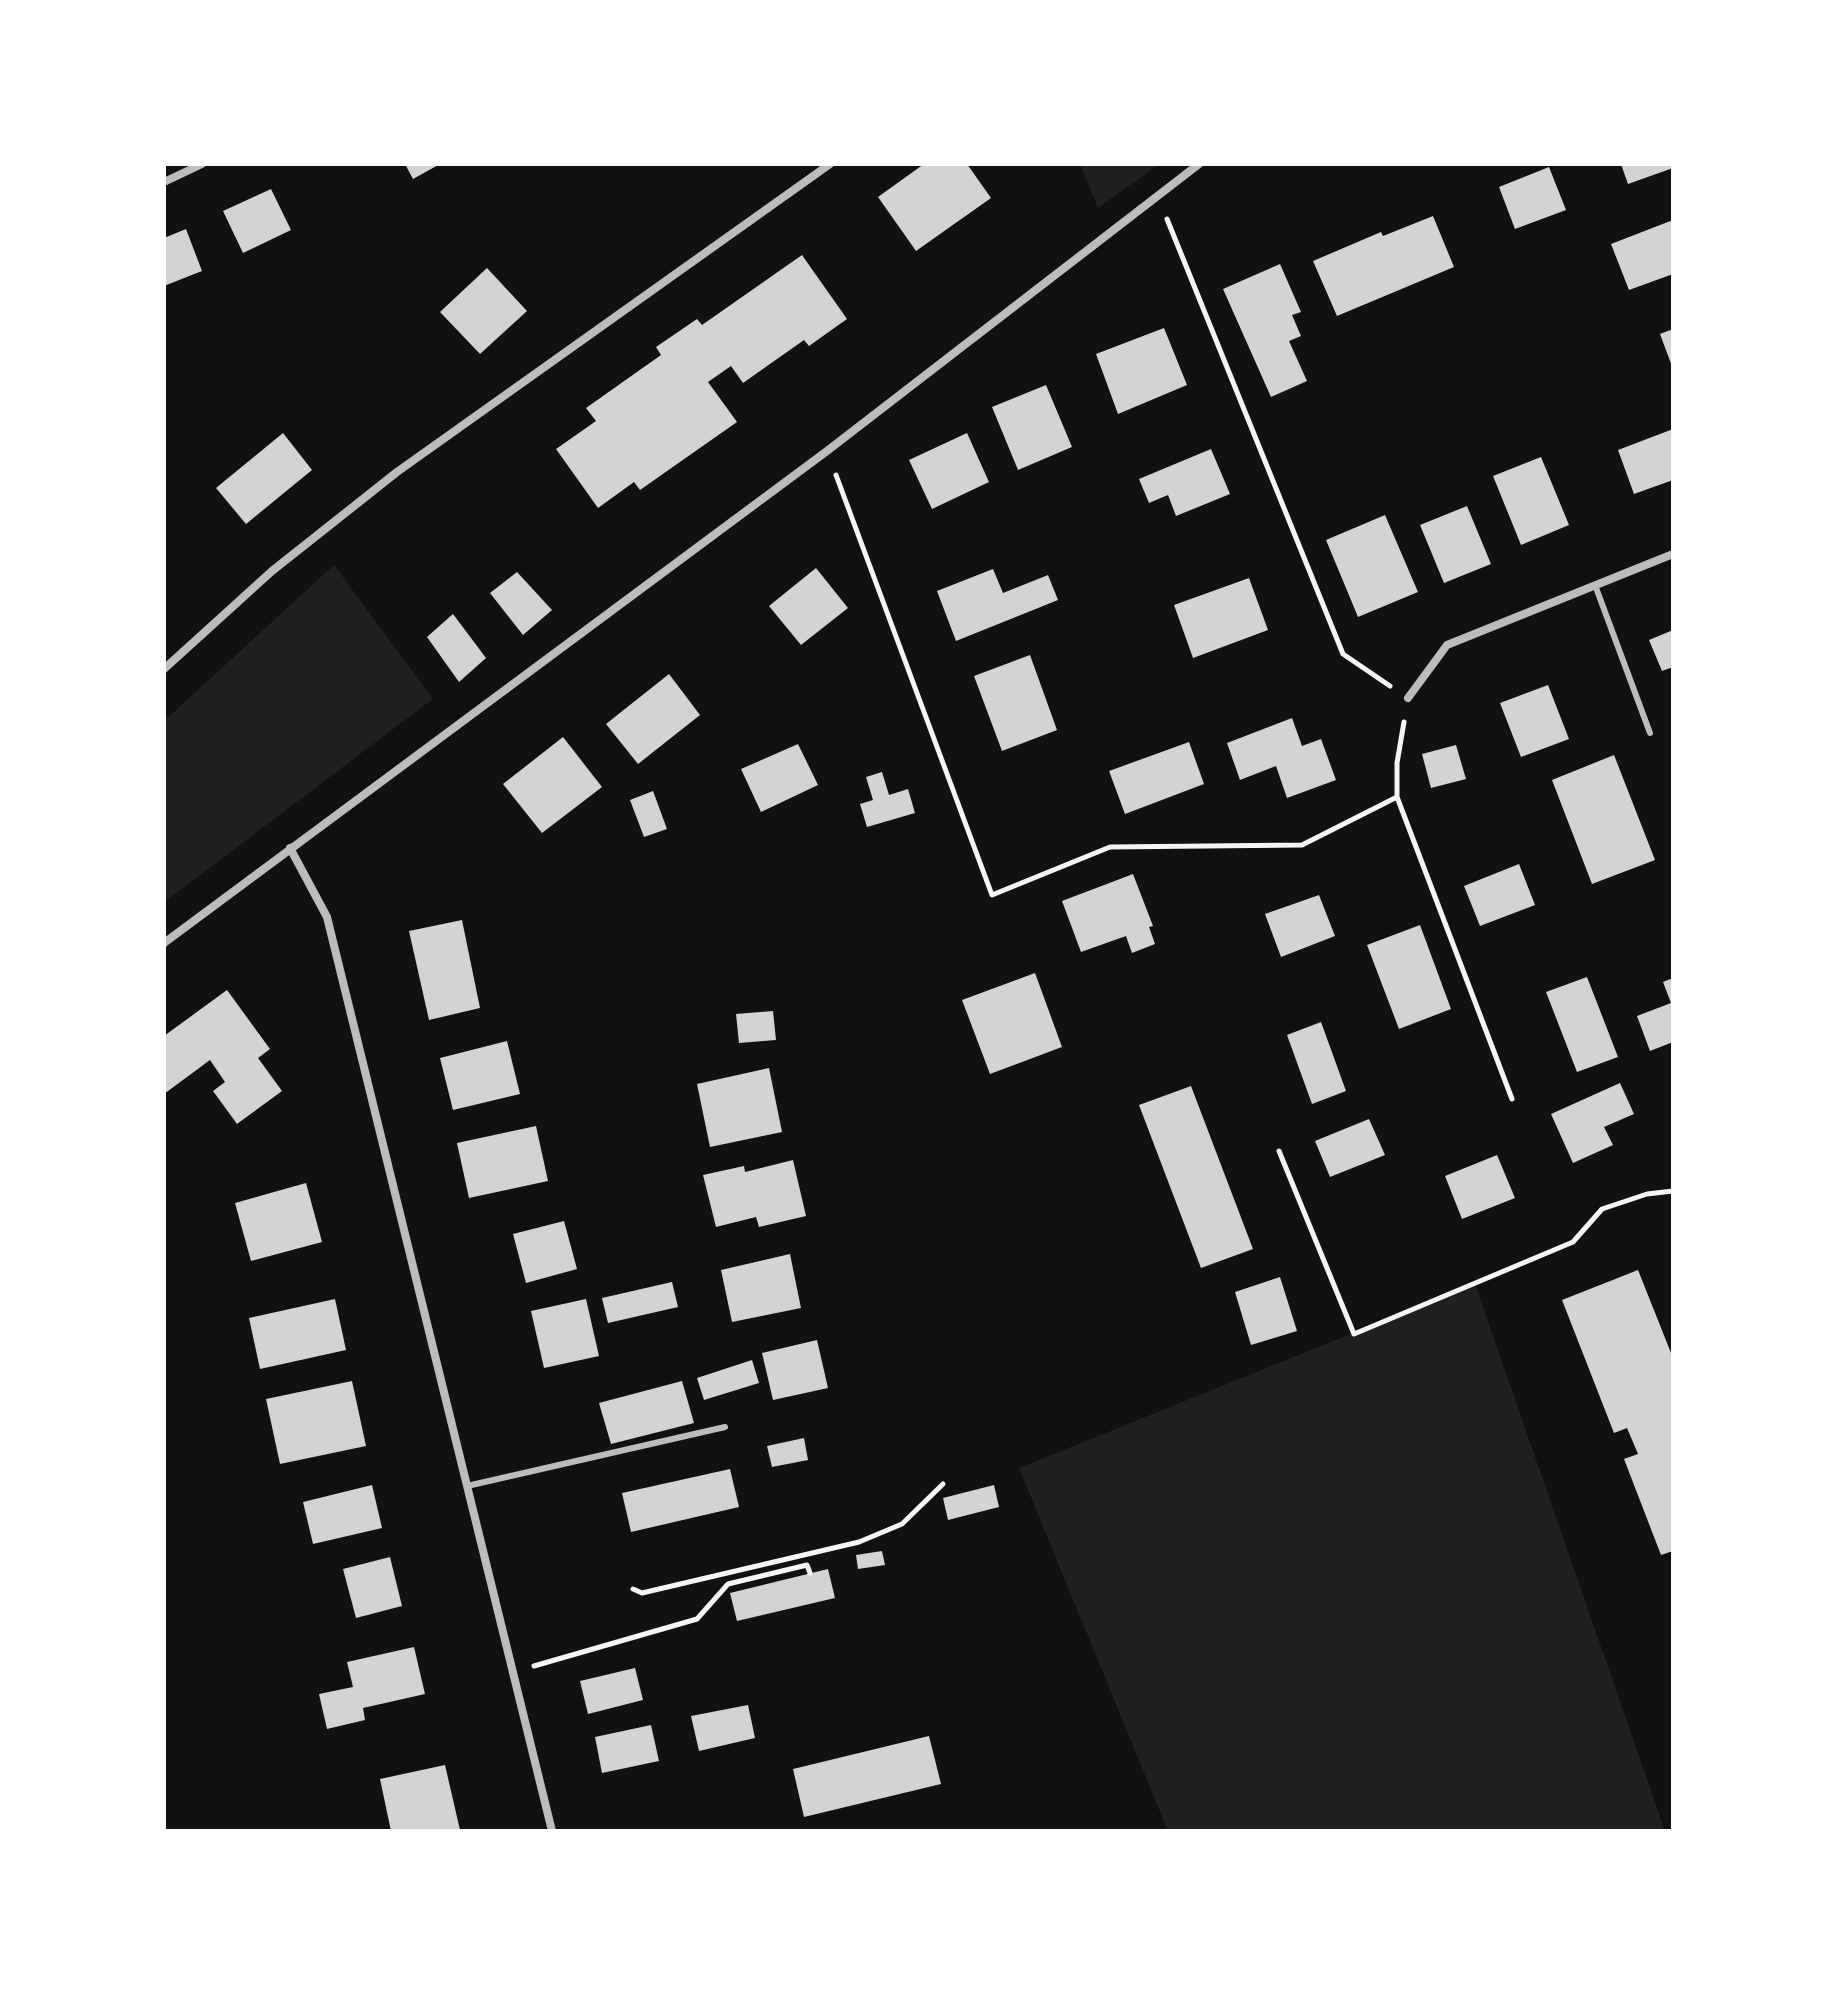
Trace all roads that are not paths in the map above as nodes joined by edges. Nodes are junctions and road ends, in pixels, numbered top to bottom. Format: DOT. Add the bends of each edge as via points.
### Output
graph roads {
  1 [pos="202,164"];
  2 [pos="830,164"];
  3 [pos="1199,164"];
  4 [pos="164,182"];
  5 [pos="1673,554"];
  6 [pos="1595,585"];
  7 [pos="164,669"];
  8 [pos="1408,698"];
  9 [pos="1650,733"];
  10 [pos="290,848"];
  11 [pos="164,943"];
  12 [pos="725,1427"];
  13 [pos="467,1486"];
  14 [pos="552,1831"];
  1 -- 4 [label="street"];
  2 -- 7 [label="street" via="397,472 272,571"];
  3 -- 10 [label="street" via="827,451"];
  5 -- 6 [label="street"];
  6 -- 8 [label="street" via="1447,645"];
  6 -- 9 [label="lane"];
  10 -- 11 [label="street"];
  10 -- 13 [label="street" via="327,917"];
  12 -- 13 [label="lane"];
  13 -- 14 [label="street"];
}
